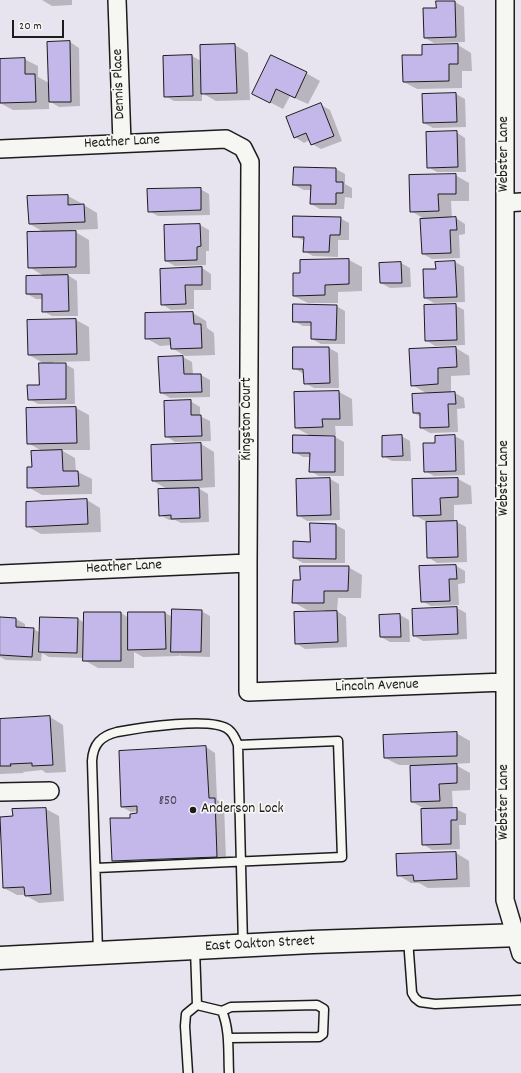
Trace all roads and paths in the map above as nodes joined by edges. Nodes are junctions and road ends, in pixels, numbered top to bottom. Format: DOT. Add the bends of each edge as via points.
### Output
graph roads {
  1 [pos="117,0"];
  2 [pos="505,0"];
  3 [pos="122,143"];
  4 [pos="243,148"];
  5 [pos="0,149"];
  6 [pos="513,202"];
  7 [pos="248,563"];
  8 [pos="0,574"];
  9 [pos="505,682"];
  10 [pos="248,692"];
  11 [pos="238,746"];
  12 [pos="50,791"];
  13 [pos="0,792"];
  14 [pos="241,862"];
  15 [pos="96,868"];
  16 [pos="408,938"];
  17 [pos="519,941"];
  18 [pos="243,945"];
  19 [pos="195,948"];
  20 [pos="98,953"];
  21 [pos="0,958"];
  22 [pos="521,1000"];
  23 [pos="197,1005"];
  24 [pos="222,1011"];
  25 [pos="228,1038"];
  26 [pos="188,1073"];
  27 [pos="229,1073"];
  1 -- 3 [label="street, Dennis Place"];
  2 -- 6 [label="street, Webster Lane"];
  3 -- 4 [label="street, Heather Lane" via="226,139"];
  3 -- 5 [label="street, Heather Lane"];
  4 -- 7 [label="street, Kingston Court" via="250,162"];
  6 -- 9 [label="street, Webster Lane"];
  7 -- 8 [label="street, Heather Lane"];
  7 -- 10 [label="street, Kingston Court"];
  9 -- 10 [label="street, Lincoln Avenue"];
  9 -- 17 [label="street, Webster Lane" via="505,900"];
  11 -- 14 [label="lane"];
  11 -- 14 [label="lane" via="338,741 342,857"];
  11 -- 15 [label="lane" via="229,729 207,724 122,731 108,734 100,740 92,753"];
  12 -- 13 [label="street"];
  14 -- 15 [label="lane"];
  14 -- 18 [label="lane"];
  15 -- 20 [label="lane"];
  16 -- 17 [label="main road, East Oakton Street"];
  16 -- 18 [label="main road, East Oakton Street"];
  16 -- 22 [label="lane" via="412,993 420,1002 435,1004"];
  18 -- 19 [label="main road, East Oakton Street"];
  19 -- 20 [label="main road, East Oakton Street"];
  19 -- 23 [label="lane"];
  20 -- 21 [label="main road, East Oakton Street"];
  23 -- 24 [label="lane"];
  23 -- 26 [label="lane" via="186,1014"];
  24 -- 25 [label="lane"];
  24 -- 25 [label="lane" via="231,1006 317,1005 324,1009 322,1034 319,1037"];
  25 -- 27 [label="lane"];
}
